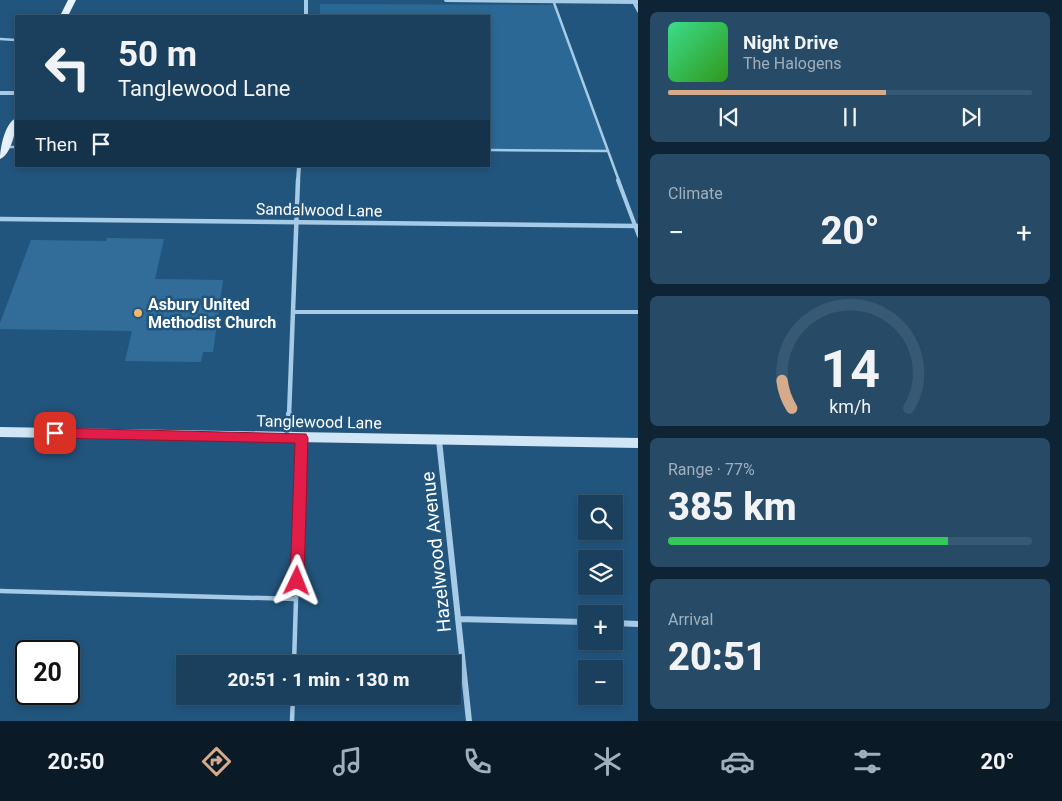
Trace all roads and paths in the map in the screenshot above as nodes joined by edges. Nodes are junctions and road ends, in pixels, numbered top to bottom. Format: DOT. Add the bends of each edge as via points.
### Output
graph roads {
  1 [pos="72,0"];
  2 [pos="306,0"];
  3 [pos="446,0"];
  4 [pos="472,0"];
  5 [pos="554,0"];
  6 [pos="633,1"];
  7 [pos="638,2"];
  8 [pos="638,11"];
  9 [pos="64,15"];
  10 [pos="306,15"];
  11 [pos="0,40"];
  12 [pos="15,40"];
  13 [pos="0,92"];
  14 [pos="15,93"];
  15 [pos="15,123"];
  16 [pos="15,148"];
  17 [pos="490,150"];
  18 [pos="608,151"];
  19 [pos="2,152"];
  20 [pos="299,167"];
  21 [pos="0,219"];
  22 [pos="297,223"];
  23 [pos="636,226"];
  24 [pos="638,236"];
  25 [pos="293,312"];
  26 [pos="638,312"];
  27 [pos="0,432"];
  28 [pos="288,438"];
  29 [pos="301,438"];
  30 [pos="439,440"];
  31 [pos="638,443"];
  32 [pos="0,592"];
  33 [pos="296,599"];
  34 [pos="458,619"];
  35 [pos="578,622"];
  36 [pos="623,623"];
  37 [pos="638,624"];
  38 [pos="294,655"];
  39 [pos="293,705"];
  40 [pos="292,721"];
  41 [pos="469,721"];
  1 -- 9 [label="main road"];
  2 -- 10 [label="street"];
  3 -- 4 [label="street"];
  4 -- 5 [label="street"];
  5 -- 6 [label="street"];
  5 -- 18 [label="lane"];
  6 -- 7 [label="street"];
  6 -- 8 [label="street"];
  11 -- 12 [label="lane"];
  13 -- 14 [label="street"];
  15 -- 19 [label="main road"];
  16 -- 19 [label="lane"];
  17 -- 18 [label="lane"];
  18 -- 23 [label="lane"];
  20 -- 22 [label="street"];
  21 -- 22 [label="street, Sandalwood Lane"];
  22 -- 23 [label="street, Sandalwood Lane"];
  22 -- 25 [label="street"];
  23 -- 24 [label="lane"];
  25 -- 26 [label="lane"];
  25 -- 28 [label="street"];
  27 -- 28 [label="main road, Tanglewood Lane"];
  28 -- 29 [label="main road, Tanglewood Lane"];
  29 -- 30 [label="main road, Tanglewood Lane"];
  29 -- 33 [label="lane"];
  30 -- 31 [label="main road, Tanglewood Lane"];
  30 -- 34 [label="street, Hazelwood Avenue"];
  32 -- 33 [label="lane"];
  33 -- 38 [label="lane"];
  34 -- 35 [label="street"];
  34 -- 41 [label="street, Hazelwood Avenue"];
  36 -- 37 [label="street"];
  39 -- 40 [label="lane"];
}
